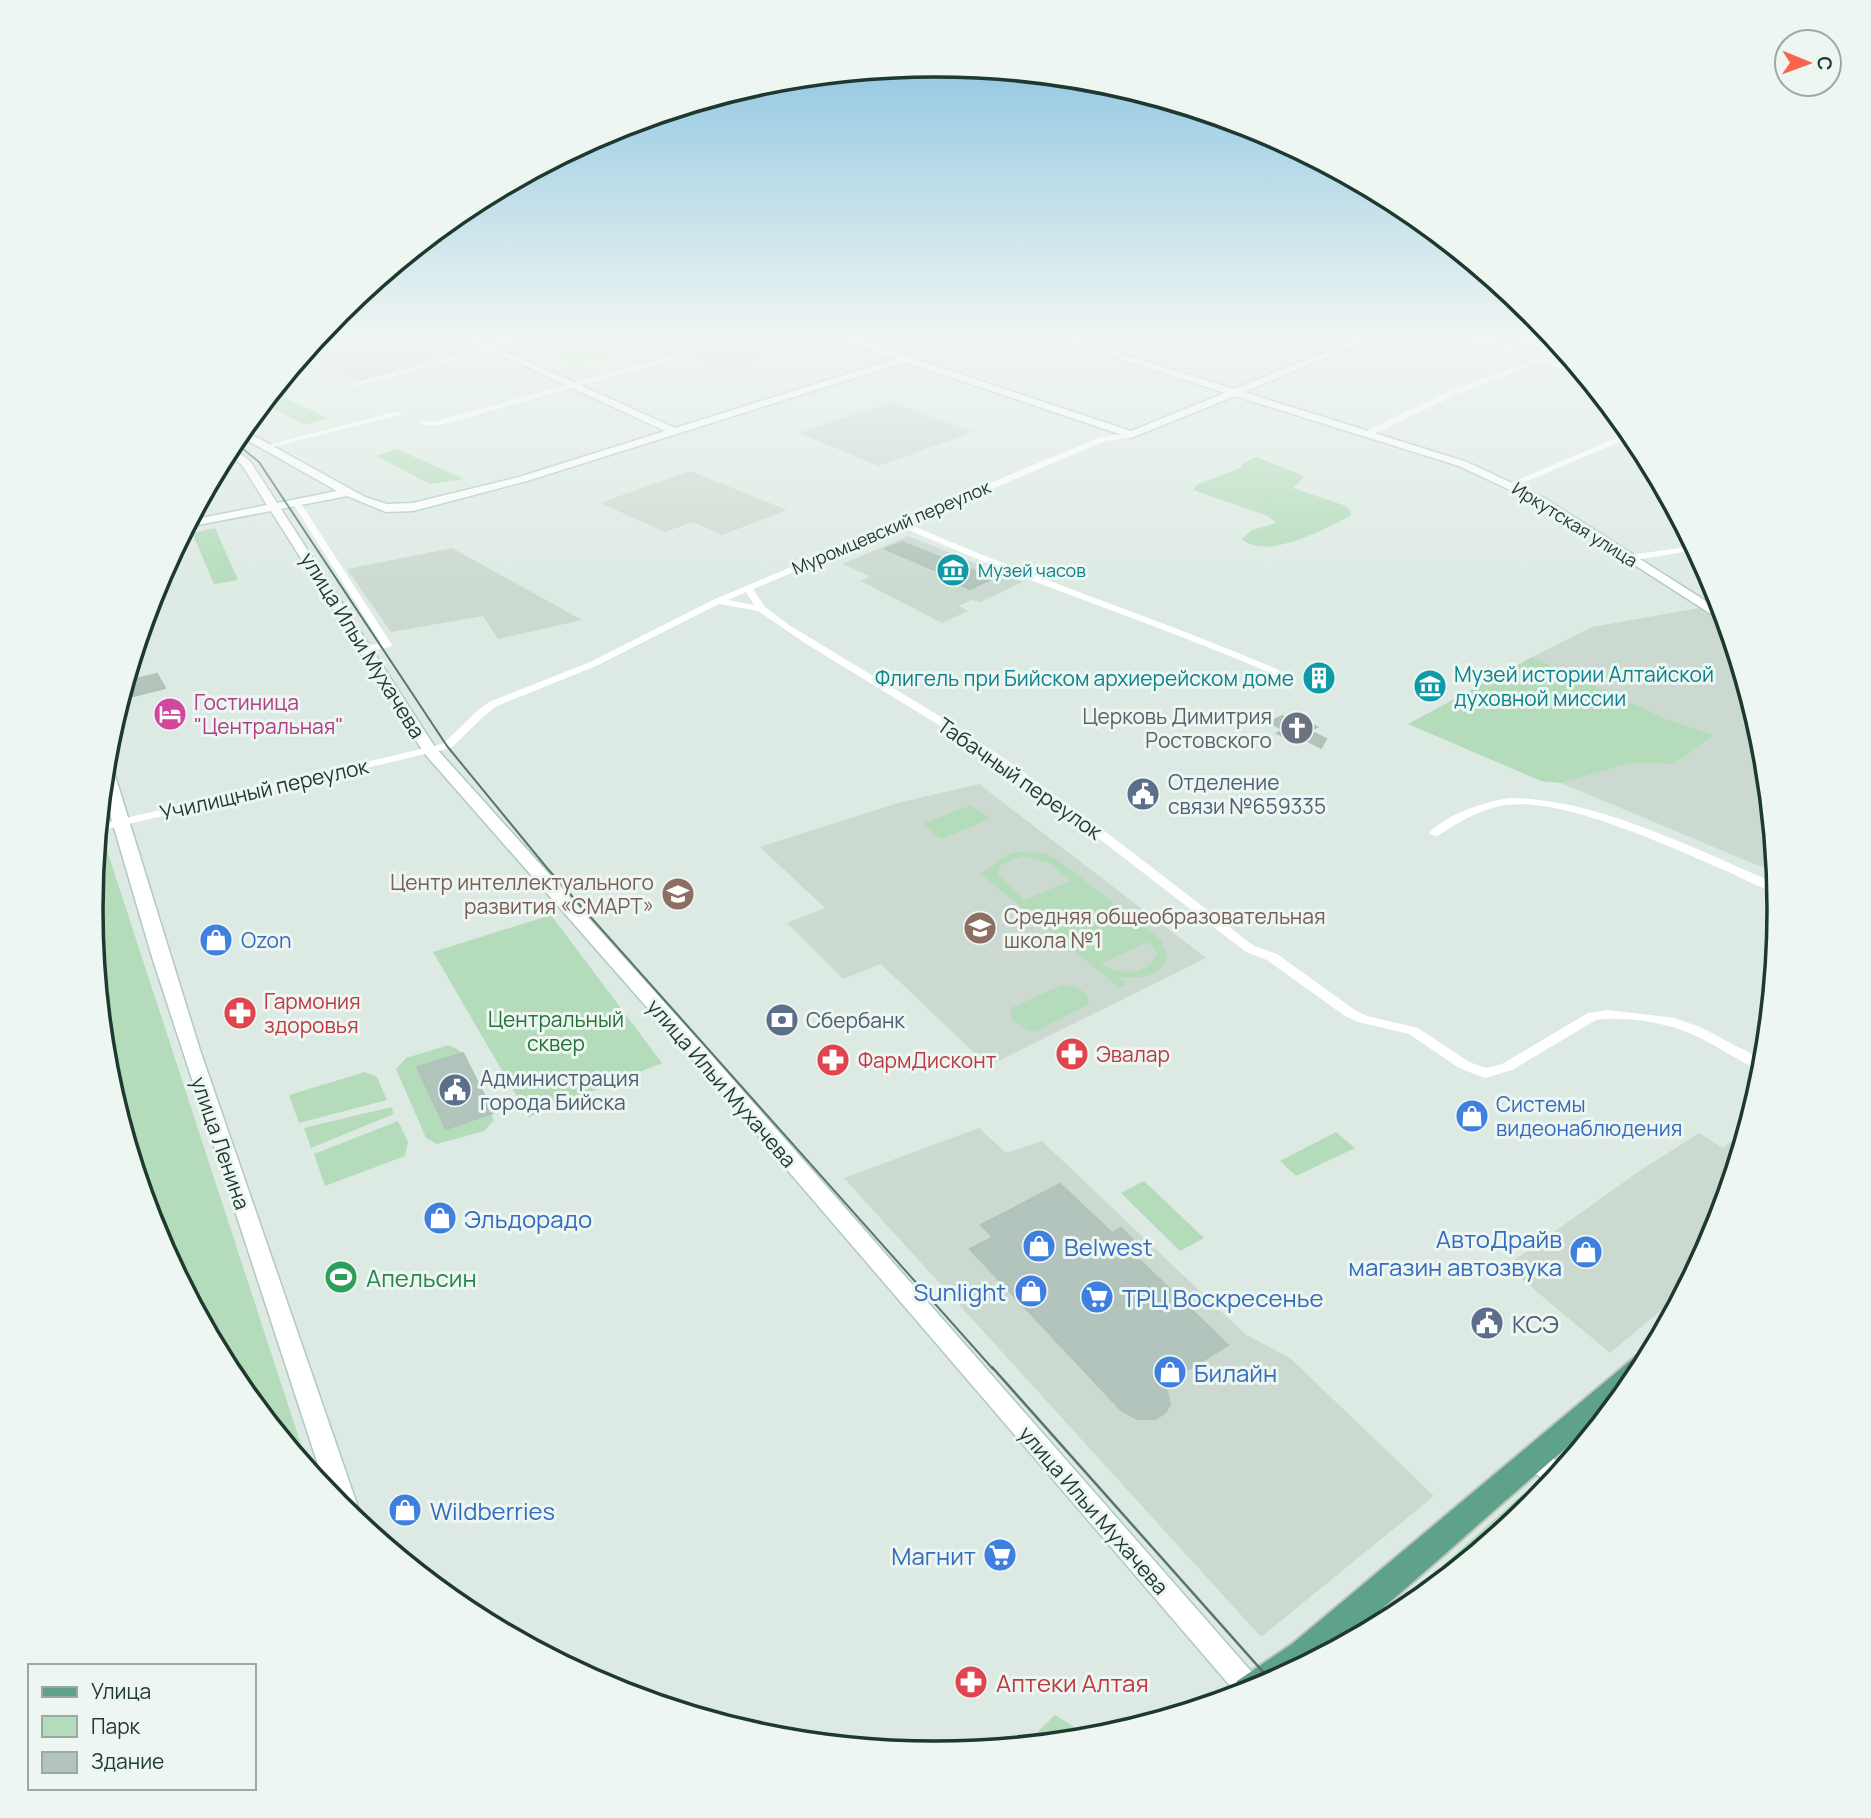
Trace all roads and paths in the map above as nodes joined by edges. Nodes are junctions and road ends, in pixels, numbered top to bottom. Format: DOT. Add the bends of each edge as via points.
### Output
graph roads {
  1 [pos="367,421"];
  2 [pos="445,421"];
  3 [pos="651,421"];
  4 [pos="706,421"];
  5 [pos="1088,421"];
  6 [pos="1164,421"];
  7 [pos="1334,421"];
  8 [pos="1395,421"];
  9 [pos="423,423"];
  10 [pos="674,431"];
  11 [pos="1371,432"];
  12 [pos="1131,435"];
  13 [pos="250,438"];
  14 [pos="1621,439"];
  15 [pos="265,447"];
  16 [pos="242,450"];
  17 [pos="238,457"];
  18 [pos="1512,484"];
  19 [pos="348,492"];
  20 [pos="296,502"];
  21 [pos="275,507"];
  22 [pos="199,522"];
  23 [pos="900,523"];
  24 [pos="1686,549"];
  25 [pos="1629,558"];
  26 [pos="748,588"];
  27 [pos="718,601"];
  28 [pos="1710,608"];
  29 [pos="761,609"];
  30 [pos="365,649"];
  31 [pos="1278,673"];
  32 [pos="429,750"];
  33 [pos="109,825"];
  34 [pos="1435,833"];
  35 [pos="1767,885"];
  36 [pos="1754,1061"];
  37 [pos="1596,1415"];
  38 [pos="1546,1467"];
  39 [pos="338,1488"];
  40 [pos="1291,1661"];
  41 [pos="1242,1682"];
  1 -- 15 [label="street"];
  2 -- 9 [label="street"];
  3 -- 10 [label="main road"];
  4 -- 10 [label="main road"];
  5 -- 12 [label="main road"];
  6 -- 12 [label="main road, Муромцевский переулок"];
  7 -- 11 [label="main road, Иркутская улица"];
  8 -- 11 [label="street"];
  10 -- 19 [label="main road" via="413,508 386,508"];
  11 -- 18 [label="main road, Иркутская улица"];
  12 -- 23 [label="street, Муромцевский переулок" via="1104,439"];
  13 -- 15 [label="main road"];
  14 -- 18 [label="street"];
  15 -- 16 [label="main road"];
  15 -- 19 [label="main road"];
  17 -- 21 [label="main road, улица Ильи Мухачева"];
  18 -- 25 [label="main road, Иркутская улица"];
  19 -- 20 [label="main road"];
  20 -- 21 [label="main road"];
  20 -- 30 [label="street" via="387,645"];
  21 -- 22 [label="main road"];
  21 -- 30 [label="main road, улица Ильи Мухачева"];
  23 -- 26 [label="street, Муромцевский переулок"];
  23 -- 31 [label="street"];
  24 -- 25 [label="street"];
  25 -- 28 [label="main road, Иркутская улица"];
  26 -- 27 [label="street, Муромцевский переулок"];
  26 -- 29 [label="street, Табачный переулок"];
  27 -- 29 [label="street, Табачный переулок"];
  27 -- 32 [label="street, Муромцевский переулок" via="593,664 494,704 472,720 463,735 447,746"];
  29 -- 36 [label="street, Табачный переулок" via="970,740 1250,948 1272,957 1350,1013 1413,1031 1464,1065 1485,1073 1507,1067 1593,1016 1608,1014 1647,1016 1682,1025"];
  30 -- 32 [label="main road, улица Ильи Мухачева"];
  32 -- 33 [label="street, Училищный переулок"];
  32 -- 41 [label="main road, улица Ильи Мухачева" via="700,1055"];
  33 -- 39 [label="main road, улица Ленина"];
  34 -- 35 [label="street" via="1457,818 1507,801 1545,803 1639,833"];
  37 -- 38 [label="main road"];
  38 -- 40 [label="main road"];
}
